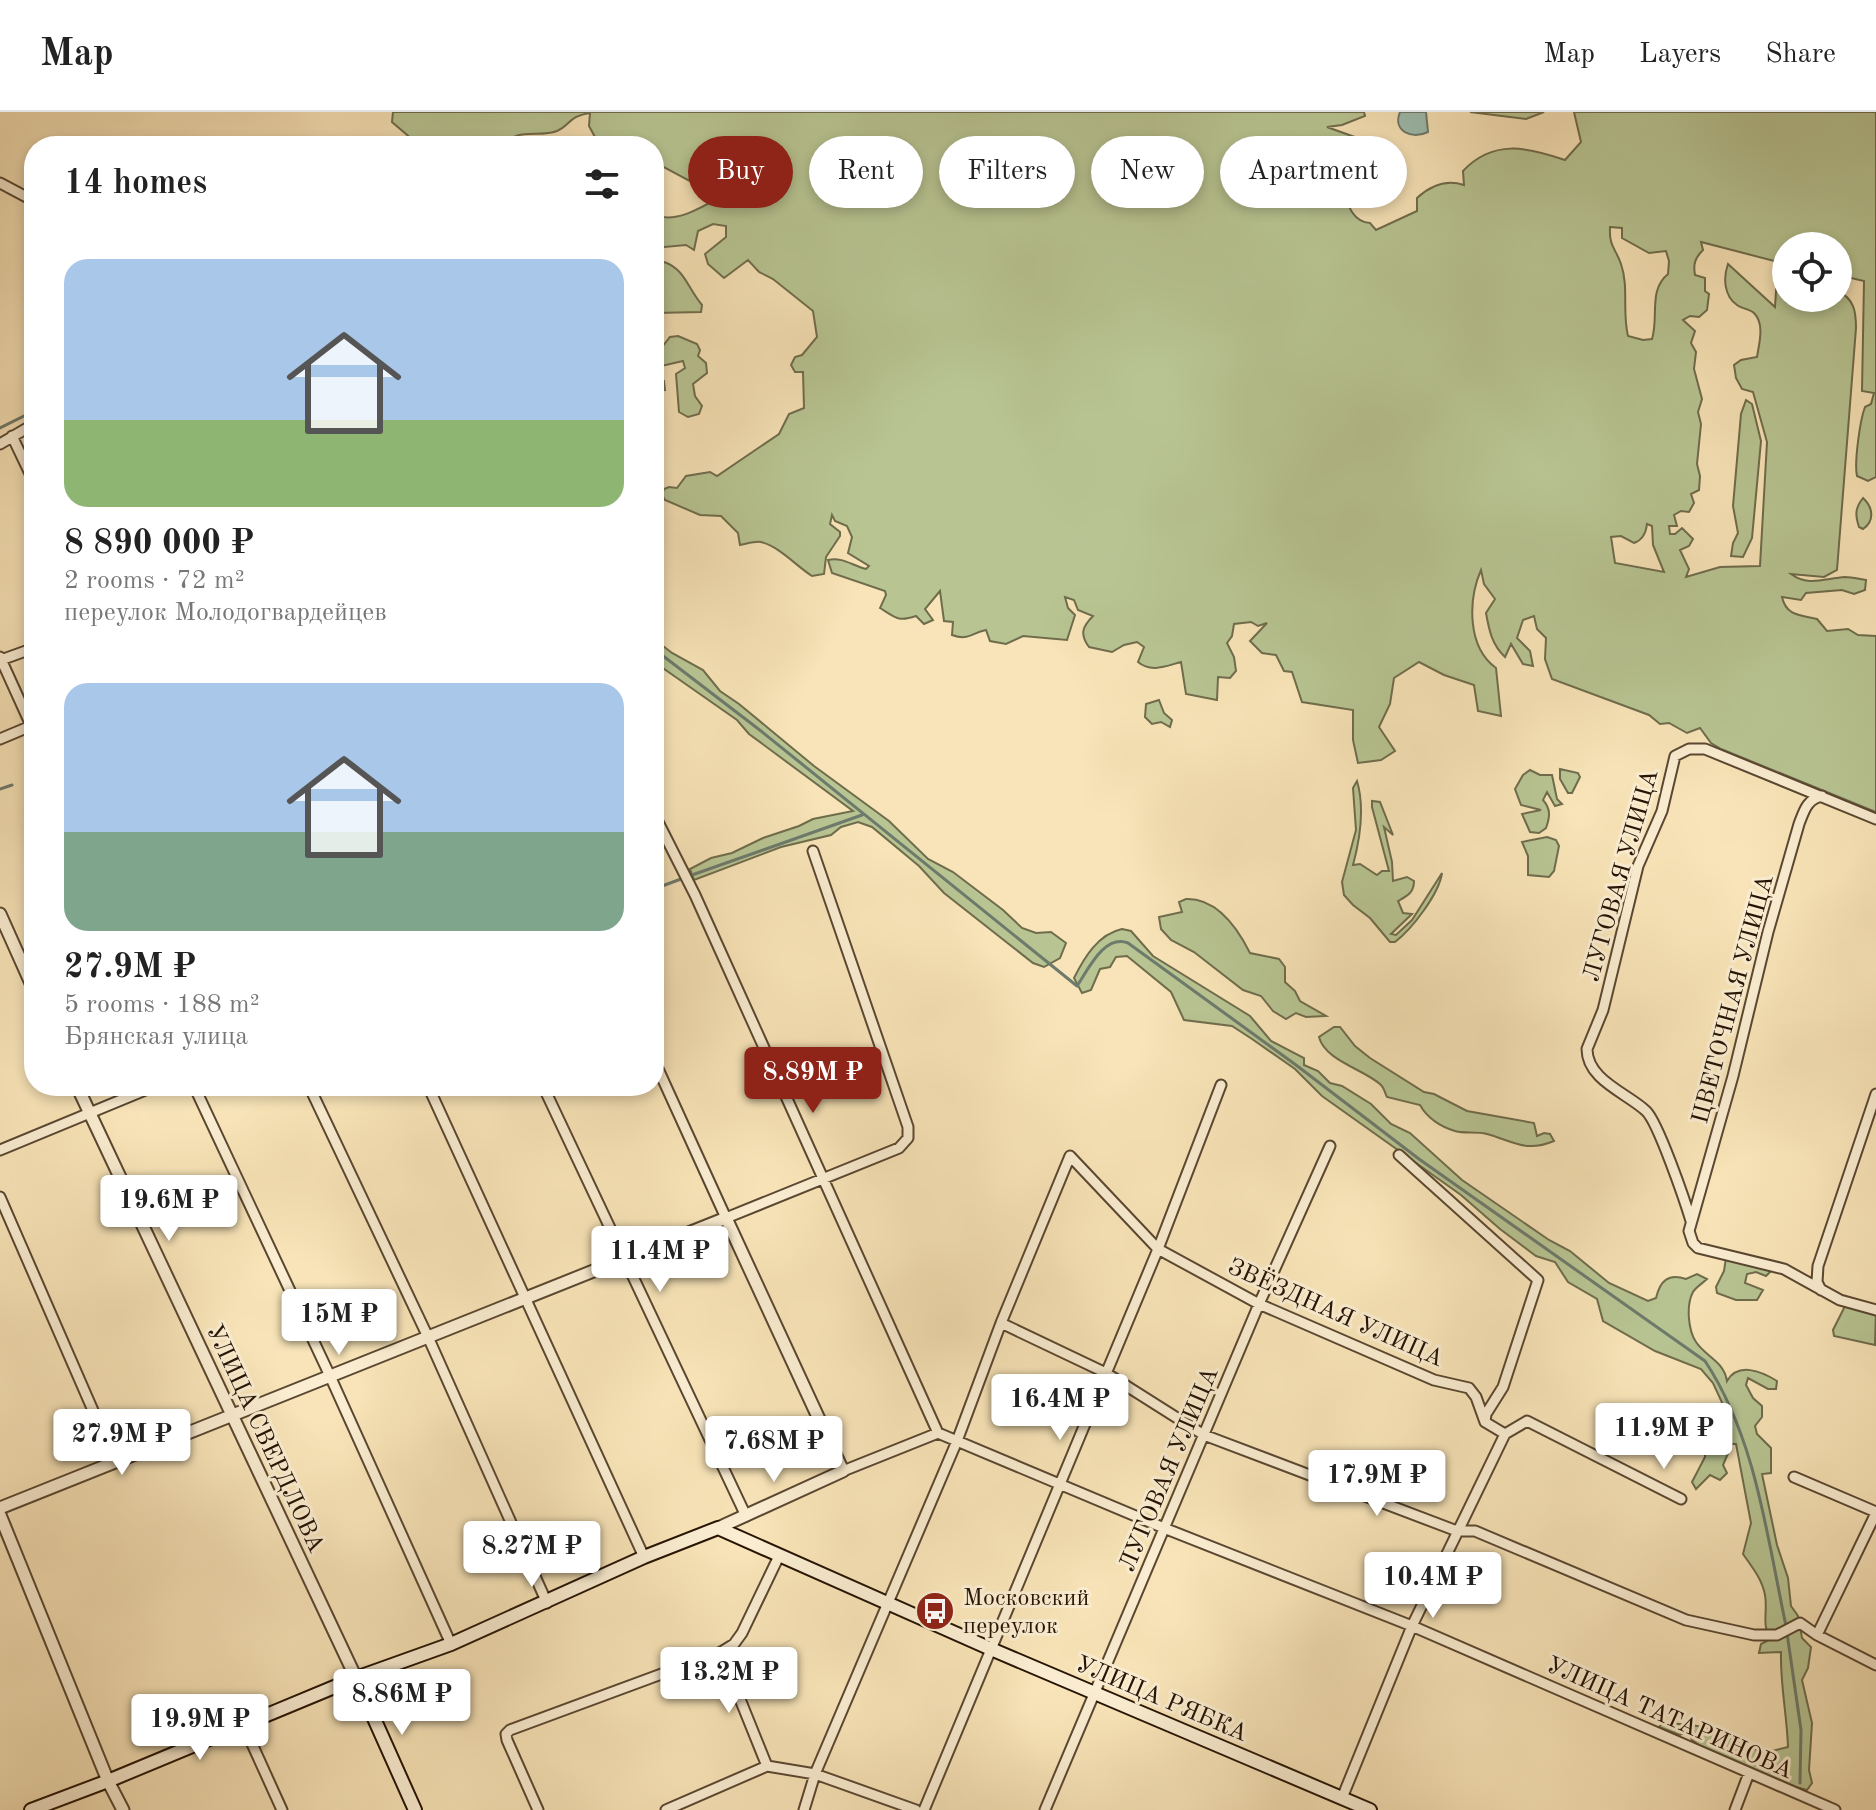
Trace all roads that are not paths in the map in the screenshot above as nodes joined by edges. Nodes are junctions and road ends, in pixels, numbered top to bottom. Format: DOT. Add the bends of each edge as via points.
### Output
graph roads {
  1 [pos="0,183"];
  2 [pos="24,196"];
  3 [pos="24,429"];
  4 [pos="12,436"];
  5 [pos="0,444"];
  6 [pos="24,461"];
  7 [pos="24,651"];
  8 [pos="1,658"];
  9 [pos="24,709"];
  10 [pos="24,732"];
  11 [pos="0,739"];
  12 [pos="1822,796"];
  13 [pos="1876,819"];
  14 [pos="664,834"];
  15 [pos="813,851"];
  16 [pos="0,914"];
  17 [pos="24,968"];
  18 [pos="664,1082"];
  19 [pos="1221,1085"];
  20 [pos="1876,1094"];
  21 [pos="81,1096"];
  22 [pos="131,1096"];
  23 [pos="199,1096"];
  24 [pos="314,1096"];
  25 [pos="433,1096"];
  26 [pos="548,1096"];
  27 [pos="89,1113"];
  28 [pos="1330,1146"];
  29 [pos="0,1150"];
  30 [pos="1399,1155"];
  31 [pos="823,1178"];
  32 [pos="0,1197"];
  33 [pos="726,1218"];
  34 [pos="1691,1221"];
  35 [pos="1158,1249"];
  36 [pos="626,1260"];
  37 [pos="1821,1290"];
  38 [pos="527,1299"];
  39 [pos="1259,1304"];
  40 [pos="1876,1310"];
  41 [pos="1001,1323"];
  42 [pos="428,1337"];
  43 [pos="1106,1373"];
  44 [pos="330,1376"];
  45 [pos="231,1415"];
  46 [pos="1485,1422"];
  47 [pos="938,1433"];
  48 [pos="1505,1434"];
  49 [pos="1204,1435"];
  50 [pos="957,1441"];
  51 [pos="115,1461"];
  52 [pos="843,1471"];
  53 [pos="1794,1477"];
  54 [pos="1060,1485"];
  55 [pos="1681,1499"];
  56 [pos="0,1508"];
  57 [pos="1876,1513"];
  58 [pos="0,1515"];
  59 [pos="746,1516"];
  60 [pos="718,1528"];
  61 [pos="1164,1528"];
  62 [pos="1457,1531"];
  63 [pos="779,1556"];
  64 [pos="644,1557"];
  65 [pos="547,1603"];
  66 [pos="888,1604"];
  67 [pos="1412,1626"];
  68 [pos="1817,1635"];
  69 [pos="451,1644"];
  70 [pos="991,1649"];
  71 [pos="721,1652"];
  72 [pos="1876,1665"];
  73 [pos="356,1678"];
  74 [pos="1095,1694"];
  75 [pos="243,1724"];
  76 [pos="767,1766"];
  77 [pos="1749,1773"];
  78 [pos="815,1774"];
  79 [pos="108,1781"];
  80 [pos="1340,1804"];
  81 [pos="31,1810"];
  82 [pos="123,1810"];
  83 [pos="282,1810"];
  84 [pos="415,1810"];
  85 [pos="538,1810"];
  86 [pos="666,1810"];
  87 [pos="804,1810"];
  88 [pos="916,1810"];
  89 [pos="924,1810"];
  90 [pos="1045,1810"];
  91 [pos="1370,1810"];
  92 [pos="1735,1810"];
  93 [pos="1835,1810"];
  1 -- 2 [label="street"];
  3 -- 4 [label="street"];
  4 -- 5 [label="street"];
  4 -- 6 [label="street"];
  7 -- 8 [label="street"];
  8 -- 9 [label="street"];
  10 -- 11 [label="street"];
  12 -- 13 [label="street"];
  12 -- 34 [label="street, ЦВЕТОЧНАЯ УЛИЦА" via="1811,800 1799,824"];
  12 -- 34 [label="street, ЛУГОВАЯ УЛИЦА" via="1705,749 1689,749 1675,756 1662,811 1638,866 1587,1056 1604,1081 1654,1120"];
  14 -- 31 [label="street"];
  15 -- 31 [label="street" via="908,1127 908,1138 899,1148"];
  16 -- 17 [label="street"];
  18 -- 33 [label="street"];
  19 -- 35 [label="street"];
  20 -- 37 [label="street" via="1818,1266"];
  21 -- 27 [label="street, УЛИЦА СВЕРДЛОВА"];
  22 -- 27 [label="street"];
  23 -- 44 [label="street"];
  24 -- 42 [label="street"];
  25 -- 38 [label="street"];
  26 -- 36 [label="street"];
  27 -- 29 [label="street"];
  27 -- 45 [label="street, УЛИЦА СВЕРДЛОВА"];
  28 -- 39 [label="street, ЛУГОВАЯ УЛИЦА"];
  30 -- 46 [label="street" via="1538,1280 1503,1387"];
  31 -- 33 [label="street"];
  31 -- 47 [label="street"];
  32 -- 51 [label="street"];
  33 -- 36 [label="street"];
  33 -- 52 [label="street"];
  34 -- 37 [label="street, ЛУГОВАЯ УЛИЦА" via="1689,1231 1698,1248 1784,1269"];
  35 -- 39 [label="street, ЗВЁЗДНАЯ УЛИЦА"];
  35 -- 41 [label="street, ЗВЁЗДНАЯ УЛИЦА" via="1070,1156"];
  35 -- 43 [label="street"];
  36 -- 38 [label="street"];
  36 -- 59 [label="street"];
  37 -- 40 [label="street"];
  38 -- 42 [label="street"];
  38 -- 64 [label="street"];
  39 -- 46 [label="street, ЗВЁЗДНАЯ УЛИЦА" via="1434,1380 1469,1388"];
  39 -- 49 [label="street, ЛУГОВАЯ УЛИЦА"];
  41 -- 43 [label="street"];
  41 -- 50 [label="street"];
  42 -- 44 [label="street"];
  42 -- 65 [label="street"];
  43 -- 49 [label="street"];
  43 -- 54 [label="street"];
  44 -- 45 [label="street"];
  44 -- 69 [label="street"];
  45 -- 51 [label="street"];
  45 -- 73 [label="street, УЛИЦА СВЕРДЛОВА"];
  46 -- 48 [label="street"];
  47 -- 50 [label="street, УЛИЦА ТАТАРИНОВА"];
  47 -- 52 [label="street"];
  48 -- 55 [label="street" via="1527,1421"];
  48 -- 62 [label="street"];
  49 -- 61 [label="street, ЛУГОВАЯ УЛИЦА"];
  49 -- 62 [label="street"];
  50 -- 54 [label="street, УЛИЦА ТАТАРИНОВА"];
  50 -- 66 [label="street"];
  51 -- 56 [label="street"];
  52 -- 59 [label="street"];
  53 -- 57 [label="street"];
  54 -- 61 [label="street, УЛИЦА ТАТАРИНОВА"];
  54 -- 70 [label="street"];
  57 -- 68 [label="street"];
  58 -- 79 [label="street"];
  59 -- 60 [label="street"];
  60 -- 63 [label="main road, УЛИЦА РЯБКА"];
  60 -- 64 [label="main road"];
  61 -- 67 [label="street, УЛИЦА ТАТАРИНОВА"];
  61 -- 74 [label="street, ЛУГОВАЯ УЛИЦА"];
  62 -- 67 [label="street"];
  62 -- 68 [label="street" via="1475,1531 1686,1620 1754,1635 1777,1635 1800,1623"];
  63 -- 66 [label="main road, УЛИЦА РЯБКА"];
  63 -- 71 [label="street" via="742,1633"];
  64 -- 65 [label="main road"];
  65 -- 69 [label="main road"];
  66 -- 70 [label="main road, УЛИЦА РЯБКА"];
  66 -- 78 [label="street"];
  67 -- 77 [label="street, УЛИЦА ТАТАРИНОВА"];
  67 -- 80 [label="street"];
  68 -- 72 [label="street"];
  69 -- 73 [label="main road"];
  70 -- 74 [label="main road, УЛИЦА РЯБКА"];
  70 -- 89 [label="street"];
  71 -- 76 [label="street"];
  71 -- 85 [label="street" via="510,1730 507,1740"];
  73 -- 75 [label="main road"];
  73 -- 84 [label="main road, УЛИЦА СВЕРДЛОВА"];
  74 -- 80 [label="main road, УЛИЦА РЯБКА"];
  74 -- 90 [label="street, ЛУГОВАЯ УЛИЦА"];
  75 -- 79 [label="main road"];
  75 -- 83 [label="street"];
  76 -- 78 [label="street"];
  76 -- 86 [label="street"];
  77 -- 92 [label="street"];
  77 -- 93 [label="street, УЛИЦА ТАТАРИНОВА"];
  78 -- 87 [label="street"];
  78 -- 88 [label="street"];
  79 -- 81 [label="main road"];
  79 -- 82 [label="street"];
  80 -- 91 [label="main road, УЛИЦА РЯБКА"];
}
